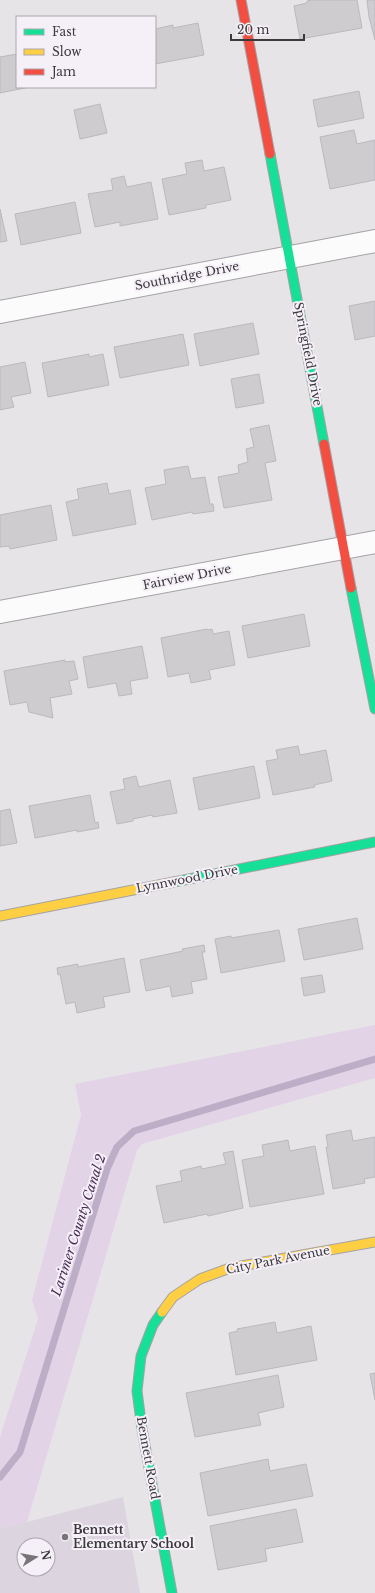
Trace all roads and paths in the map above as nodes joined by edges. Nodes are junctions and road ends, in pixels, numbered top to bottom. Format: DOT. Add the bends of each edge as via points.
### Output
graph roads {
  1 [pos="241,0"];
  2 [pos="375,241"];
  3 [pos="290,257"];
  4 [pos="0,312"];
  5 [pos="375,542"];
  6 [pos="343,548"];
  7 [pos="0,612"];
  8 [pos="375,709"];
  9 [pos="375,842"];
  10 [pos="0,916"];
  11 [pos="375,1242"];
  12 [pos="153,1325"];
  13 [pos="172,1593"];
  1 -- 3 [label="street, Springfield Drive"];
  2 -- 3 [label="street, Southridge Drive"];
  3 -- 4 [label="street, Southridge Drive"];
  3 -- 6 [label="street, Springfield Drive"];
  5 -- 6 [label="street, Fairview Drive"];
  6 -- 7 [label="street, Fairview Drive"];
  6 -- 8 [label="street, Springfield Drive"];
  9 -- 10 [label="street, Lynnwood Drive"];
  11 -- 12 [label="street, City Park Avenue" via="230,1268 200,1279 173,1297"];
  12 -- 13 [label="street, Bennett Road" via="141,1356 137,1391"];
}
